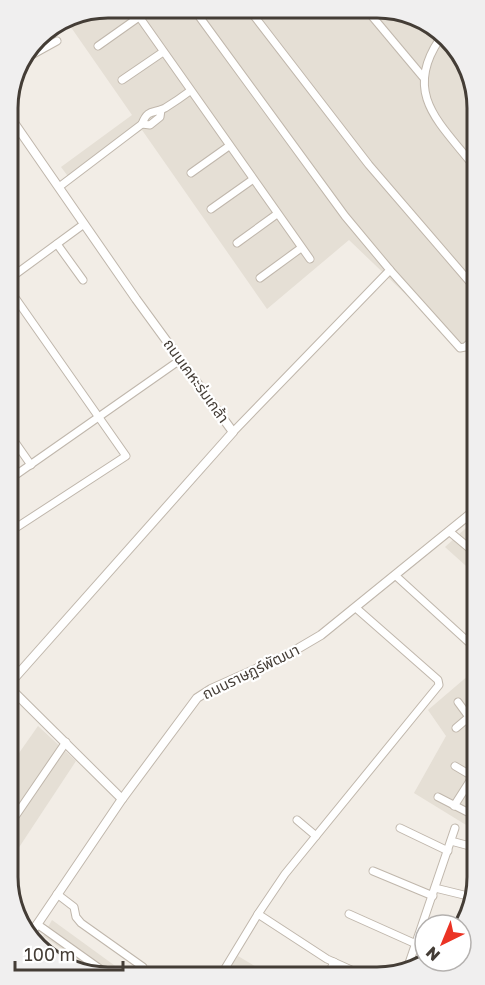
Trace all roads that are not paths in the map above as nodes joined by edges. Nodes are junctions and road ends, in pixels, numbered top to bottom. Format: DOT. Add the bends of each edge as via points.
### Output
graph roads {
  1 [pos="139,18"];
  2 [pos="200,18"];
  3 [pos="256,18"];
  4 [pos="374,18"];
  5 [pos="57,41"];
  6 [pos="438,42"];
  7 [pos="98,46"];
  8 [pos="38,51"];
  9 [pos="163,52"];
  10 [pos="423,77"];
  11 [pos="122,80"];
  12 [pos="190,91"];
  13 [pos="18,128"];
  14 [pos="229,146"];
  15 [pos="467,157"];
  16 [pos="191,173"];
  17 [pos="252,180"];
  18 [pos="59,187"];
  19 [pos="211,209"];
  20 [pos="277,214"];
  21 [pos="84,224"];
  22 [pos="237,243"];
  23 [pos="57,244"];
  24 [pos="301,248"];
  25 [pos="310,260"];
  26 [pos="390,270"];
  27 [pos="18,272"];
  28 [pos="260,278"];
  29 [pos="467,279"];
  30 [pos="83,280"];
  31 [pos="18,302"];
  32 [pos="467,345"];
  33 [pos="180,360"];
  34 [pos="99,417"];
  35 [pos="233,432"];
  36 [pos="18,446"];
  37 [pos="31,465"];
  38 [pos="18,474"];
  39 [pos="467,517"];
  40 [pos="18,526"];
  41 [pos="450,532"];
  42 [pos="467,546"];
  43 [pos="396,576"];
  44 [pos="356,608"];
  45 [pos="467,641"];
  46 [pos="18,675"];
  47 [pos="18,696"];
  48 [pos="458,702"];
  49 [pos="467,712"];
  50 [pos="467,722"];
  51 [pos="456,728"];
  52 [pos="66,742"];
  53 [pos="455,766"];
  54 [pos="467,771"];
  55 [pos="467,787"];
  56 [pos="438,797"];
  57 [pos="122,799"];
  58 [pos="454,806"];
  59 [pos="467,812"];
  60 [pos="18,813"];
  61 [pos="297,820"];
  62 [pos="400,828"];
  63 [pos="455,828"];
  64 [pos="316,836"];
  65 [pos="451,842"];
  66 [pos="467,846"];
  67 [pos="448,850"];
  68 [pos="374,871"];
  69 [pos="434,892"];
  70 [pos="57,894"];
  71 [pos="465,896"];
  72 [pos="428,913"];
  73 [pos="258,914"];
  74 [pos="349,914"];
  75 [pos="38,924"];
  76 [pos="34,929"];
  77 [pos="413,943"];
  78 [pos="334,962"];
  79 [pos="96,966"];
  80 [pos="143,967"];
  81 [pos="226,967"];
  82 [pos="332,967"];
  83 [pos="345,967"];
  1 -- 7 [label="street"];
  1 -- 9 [label="street"];
  2 -- 26 [label="street" via="345,216"];
  3 -- 29 [label="street" via="369,165"];
  4 -- 10 [label="street"];
  5 -- 8 [label="street"];
  6 -- 10 [label="street"];
  9 -- 11 [label="street"];
  9 -- 12 [label="street"];
  10 -- 15 [label="street" via="431,110"];
  12 -- 14 [label="street"];
  12 -- 18 [label="street" via="161,110 160,117 150,125 142,124"];
  13 -- 18 [label="street, ถนนเคหะร่มเกล้า"];
  14 -- 16 [label="street"];
  14 -- 17 [label="street"];
  17 -- 19 [label="street"];
  17 -- 20 [label="street"];
  18 -- 21 [label="street, ถนนเคหะร่มเกล้า"];
  20 -- 22 [label="street"];
  20 -- 24 [label="street"];
  21 -- 23 [label="street"];
  21 -- 33 [label="street, ถนนเคหะร่มเกล้า"];
  23 -- 27 [label="street"];
  23 -- 30 [label="street"];
  24 -- 25 [label="street"];
  24 -- 28 [label="street"];
  26 -- 32 [label="street" via="460,348"];
  26 -- 35 [label="street"];
  31 -- 34 [label="street"];
  33 -- 34 [label="street"];
  33 -- 35 [label="street, ถนนเคหะร่มเกล้า"];
  34 -- 37 [label="street"];
  34 -- 40 [label="street" via="126,456"];
  35 -- 46 [label="street, ถนนเคหะร่มเกล้า"];
  36 -- 37 [label="street"];
  37 -- 38 [label="street"];
  39 -- 41 [label="street, ถนนราษฏร์พัฒนา"];
  41 -- 42 [label="street"];
  41 -- 43 [label="street, ถนนราษฏร์พัฒนา"];
  43 -- 44 [label="street, ถนนราษฏร์พัฒนา"];
  43 -- 45 [label="street"];
  44 -- 57 [label="street, ถนนราษฏร์พัฒนา" via="303,646 197,698"];
  44 -- 64 [label="street" via="438,680 439,686"];
  47 -- 52 [label="street"];
  48 -- 49 [label="street"];
  50 -- 51 [label="street"];
  52 -- 57 [label="street"];
  52 -- 60 [label="street"];
  53 -- 54 [label="street"];
  55 -- 58 [label="street"];
  56 -- 58 [label="street"];
  57 -- 70 [label="street, ถนนราษฏร์พัฒนา"];
  58 -- 59 [label="street"];
  61 -- 64 [label="street"];
  62 -- 67 [label="street"];
  63 -- 65 [label="street"];
  64 -- 73 [label="street"];
  65 -- 66 [label="street"];
  65 -- 67 [label="street"];
  67 -- 69 [label="street"];
  68 -- 69 [label="street"];
  69 -- 71 [label="street"];
  69 -- 72 [label="street"];
  70 -- 75 [label="street, ถนนราษฏร์พัฒนา"];
  70 -- 80 [label="street" via="74,907 81,923"];
  73 -- 78 [label="street"];
  73 -- 81 [label="street"];
  74 -- 77 [label="street"];
  75 -- 76 [label="street, ถนนราษฏร์พัฒนา"];
  75 -- 79 [label="street"];
  78 -- 82 [label="street"];
  78 -- 83 [label="street"];
}
